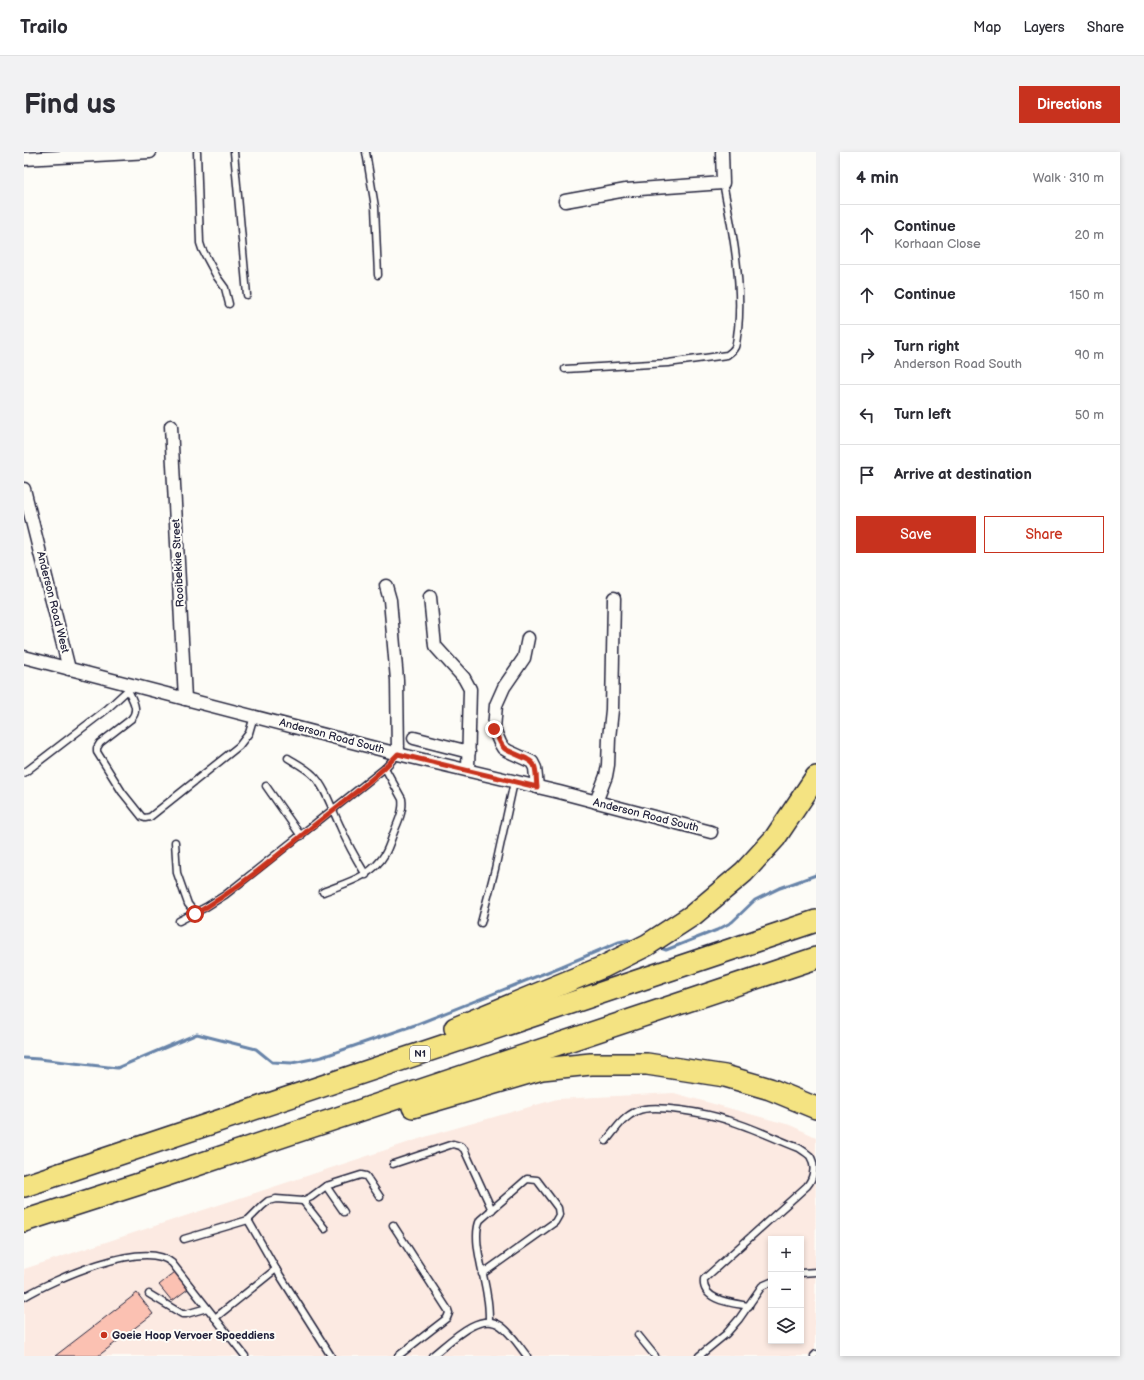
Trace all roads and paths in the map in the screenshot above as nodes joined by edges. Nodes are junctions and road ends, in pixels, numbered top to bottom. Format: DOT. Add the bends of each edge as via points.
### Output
graph roads {
  1 [pos="150,152"];
  2 [pos="197,152"];
  3 [pos="234,152"];
  4 [pos="366,152"];
  5 [pos="722,152"];
  6 [pos="24,159"];
  7 [pos="723,183"];
  8 [pos="565,201"];
  9 [pos="378,275"];
  10 [pos="248,295"];
  11 [pos="229,304"];
  12 [pos="565,368"];
  13 [pos="171,426"];
  14 [pos="24,489"];
  15 [pos="386,586"];
  16 [pos="430,597"];
  17 [pos="614,598"];
  18 [pos="528,638"];
  19 [pos="24,657"];
  20 [pos="69,669"];
  21 [pos="131,687"];
  22 [pos="185,699"];
  23 [pos="254,716"];
  24 [pos="414,738"];
  25 [pos="468,752"];
  26 [pos="398,754"];
  27 [pos="288,758"];
  28 [pos="385,768"];
  29 [pos="468,770"];
  30 [pos="24,773"];
  31 [pos="816,777"];
  32 [pos="514,782"];
  33 [pos="266,786"];
  34 [pos="537,787"];
  35 [pos="596,802"];
  36 [pos="334,810"];
  37 [pos="711,832"];
  38 [pos="301,836"];
  39 [pos="175,842"];
  40 [pos="366,875"];
  41 [pos="323,892"];
  42 [pos="195,914"];
  43 [pos="179,921"];
  44 [pos="816,921"];
  45 [pos="481,923"];
  46 [pos="816,958"];
  47 [pos="290,1097"];
  48 [pos="816,1108"];
  49 [pos="606,1140"];
  50 [pos="392,1164"];
  51 [pos="164,1176"];
  52 [pos="24,1186"];
  53 [pos="326,1186"];
  54 [pos="380,1197"];
  55 [pos="303,1201"];
  56 [pos="492,1210"];
  57 [pos="344,1212"];
  58 [pos="248,1220"];
  59 [pos="24,1221"];
  60 [pos="393,1225"];
  61 [pos="325,1229"];
  62 [pos="184,1239"];
  63 [pos="276,1269"];
  64 [pos="816,1272"];
  65 [pos="804,1273"];
  66 [pos="482,1274"];
  67 [pos="768,1283"];
  68 [pos="149,1294"];
  69 [pos="24,1297"];
  70 [pos="749,1306"];
  71 [pos="207,1308"];
  72 [pos="215,1318"];
  73 [pos="489,1321"];
  74 [pos="638,1335"];
  75 [pos="526,1354"];
  76 [pos="244,1356"];
  77 [pos="331,1356"];
  78 [pos="398,1356"];
  79 [pos="432,1356"];
  80 [pos="517,1356"];
  81 [pos="654,1356"];
  82 [pos="699,1356"];
  1 -- 6 [label="street"];
  2 -- 11 [label="lane" via="200,243 225,288"];
  3 -- 10 [label="lane"];
  4 -- 9 [label="lane" via="375,207"];
  5 -- 7 [label="street"];
  7 -- 8 [label="street" via="626,190"];
  7 -- 12 [label="lane" via="737,280 739,318 736,345 732,352 713,358 668,363"];
  13 -- 22 [label="street, Rooibekkie Street"];
  14 -- 20 [label="street, Anderson Road West"];
  15 -- 26 [label="street" via="390,600 397,680"];
  16 -- 25 [label="street" via="435,646 464,678 470,689"];
  17 -- 35 [label="street" via="608,766"];
  18 -- 34 [label="street" via="524,658 504,687 496,706 494,729 503,748 532,762"];
  19 -- 20 [label="street, Anderson Road South"];
  20 -- 21 [label="street, Anderson Road South"];
  21 -- 22 [label="street, Anderson Road South"];
  21 -- 23 [label="lane" via="135,714 100,743 97,752 122,792 142,817 146,818 239,746 249,733"];
  21 -- 30 [label="lane" via="106,710"];
  22 -- 23 [label="street, Anderson Road South"];
  23 -- 26 [label="street, Anderson Road South"];
  24 -- 25 [label="street"];
  25 -- 29 [label="street"];
  26 -- 28 [label="lane"];
  26 -- 29 [label="street, Anderson Road South"];
  27 -- 36 [label="lane" via="313,774"];
  28 -- 36 [label="lane"];
  28 -- 40 [label="lane" via="402,799 403,806 385,855"];
  29 -- 32 [label="street, Anderson Road South"];
  31 -- 47 [label="highway" via="775,838 744,872 693,915 647,945 603,967"];
  32 -- 34 [label="street, Anderson Road South"];
  32 -- 45 [label="lane"];
  33 -- 38 [label="lane"];
  34 -- 35 [label="street, Anderson Road South"];
  35 -- 37 [label="street, Anderson Road South"];
  36 -- 38 [label="lane"];
  36 -- 40 [label="lane" via="339,825"];
  38 -- 42 [label="lane" via="225,895"];
  39 -- 42 [label="lane" via="177,873 188,904"];
  40 -- 41 [label="lane"];
  42 -- 43 [label="lane"];
  44 -- 47 [label="highway, N1"];
  46 -- 51 [label="highway"];
  47 -- 52 [label="highway, N1"];
  48 -- 51 [label="highway" via="770,1089 725,1076 647,1064 592,1064 542,1070"];
  49 -- 70 [label="lane" via="626,1117 638,1110 654,1107 727,1120 799,1148 809,1155 814,1172 812,1181 704,1279 704,1288 709,1294 721,1300"];
  50 -- 56 [label="lane" via="453,1144 460,1146 464,1149"];
  51 -- 59 [label="highway"];
  53 -- 54 [label="lane" via="365,1174"];
  53 -- 55 [label="lane"];
  53 -- 57 [label="lane"];
  55 -- 58 [label="lane" via="268,1201"];
  55 -- 61 [label="lane"];
  56 -- 66 [label="lane" via="477,1226"];
  56 -- 66 [label="lane" via="527,1179 533,1179 537,1180 558,1208 559,1215 555,1222"];
  58 -- 62 [label="lane"];
  58 -- 63 [label="lane"];
  60 -- 78 [label="lane" via="449,1313 447,1318"];
  63 -- 72 [label="lane"];
  63 -- 77 [label="lane"];
  64 -- 65 [label="lane"];
  66 -- 73 [label="lane"];
  67 -- 70 [label="lane" via="762,1286"];
  68 -- 71 [label="lane" via="182,1314"];
  69 -- 71 [label="lane" via="103,1262 153,1256 167,1259 172,1263"];
  70 -- 82 [label="lane" via="726,1334"];
  71 -- 72 [label="lane"];
  72 -- 76 [label="lane"];
  73 -- 75 [label="lane" via="500,1325"];
  73 -- 79 [label="lane" via="479,1322 470,1327"];
  74 -- 81 [label="lane"];
  75 -- 80 [label="lane"];
}
